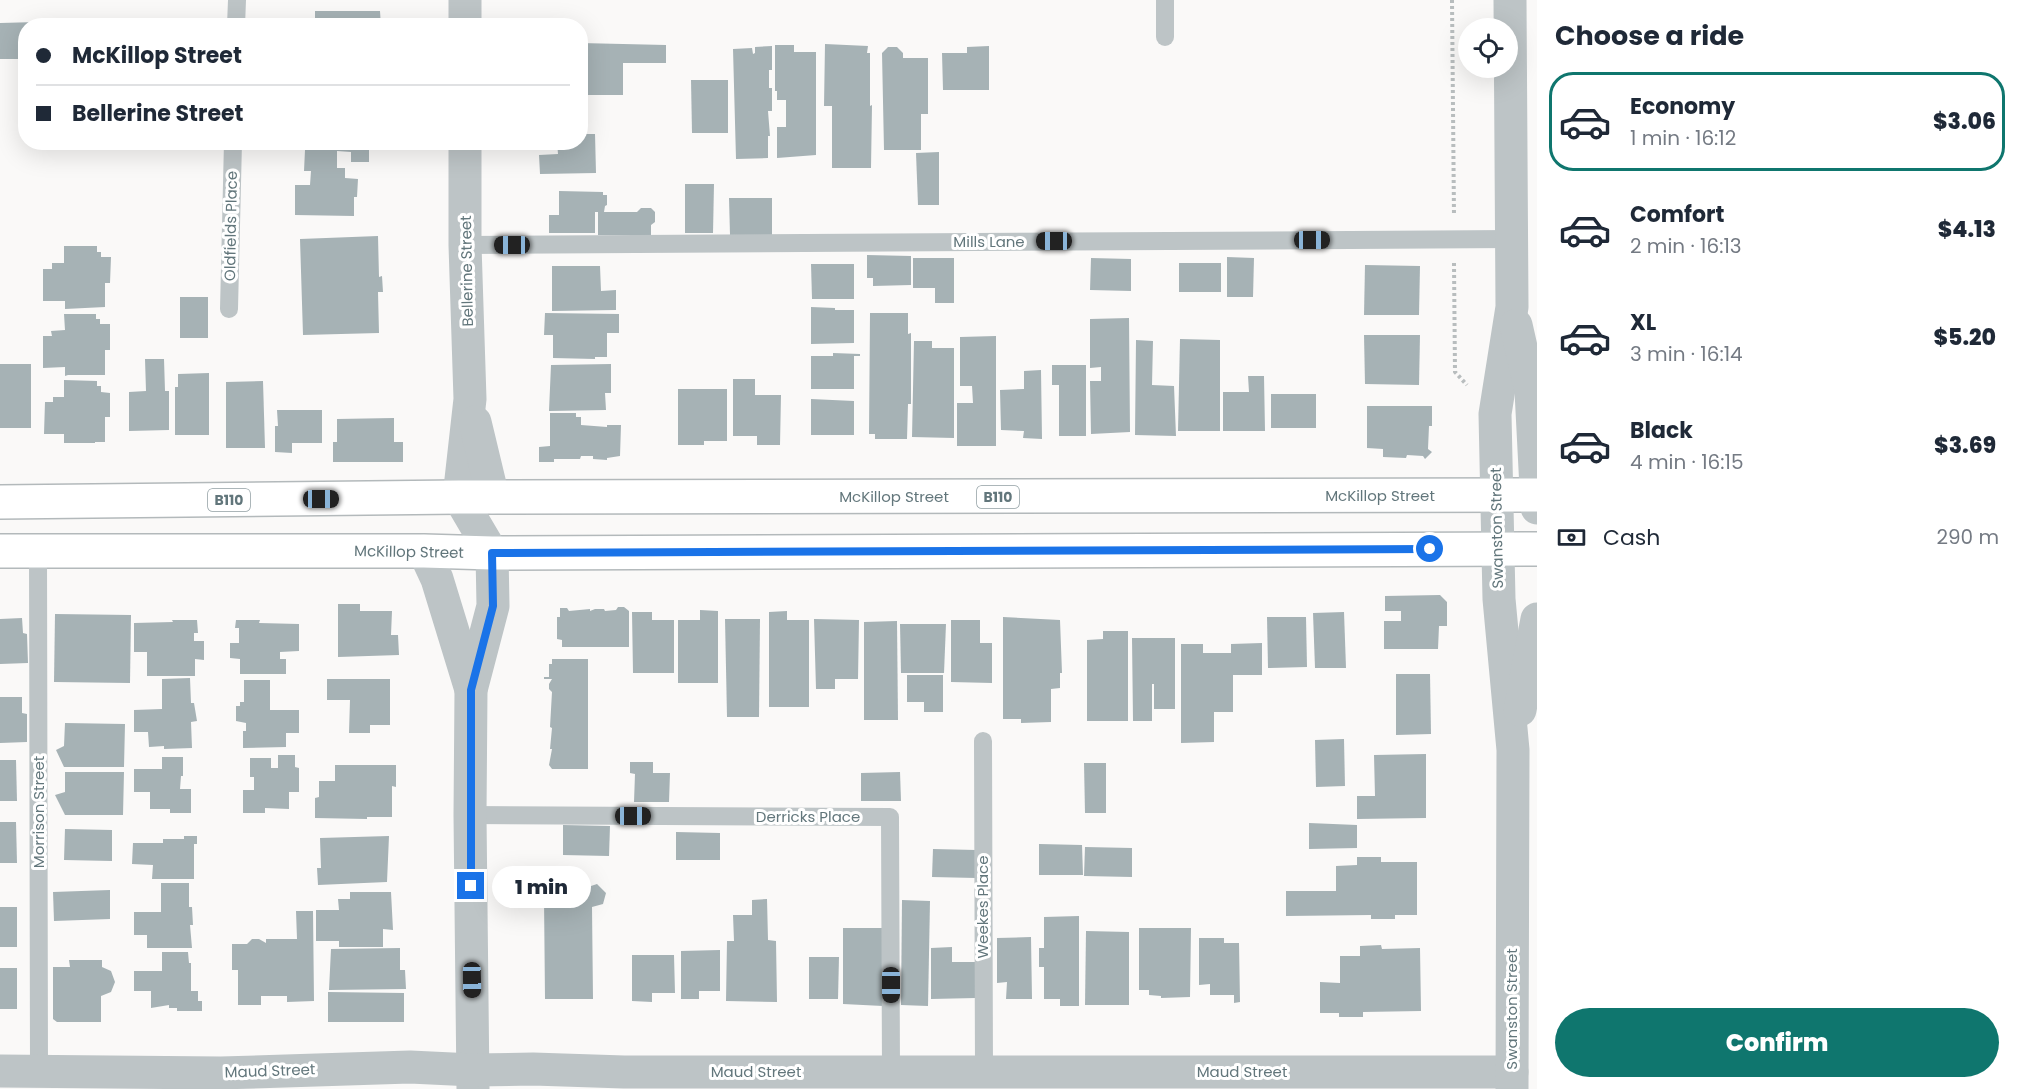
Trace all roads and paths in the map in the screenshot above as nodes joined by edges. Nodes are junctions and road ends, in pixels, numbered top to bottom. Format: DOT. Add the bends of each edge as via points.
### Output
graph roads {
  1 [pos="237,0"];
  2 [pos="465,0"];
  3 [pos="1165,0"];
  4 [pos="1452,0"];
  5 [pos="1510,0"];
  6 [pos="236,18"];
  7 [pos="465,18"];
  8 [pos="1165,37"];
  9 [pos="233,150"];
  10 [pos="465,150"];
  11 [pos="1454,239"];
  12 [pos="1512,239"];
  13 [pos="465,245"];
  14 [pos="1512,307"];
  15 [pos="229,309"];
  16 [pos="1455,372"];
  17 [pos="470,399"];
  18 [pos="1497,496"];
  19 [pos="459,497"];
  20 [pos="493,497"];
  21 [pos="1537,499"];
  22 [pos="0,502"];
  23 [pos="1498,549"];
  24 [pos="1537,549"];
  25 [pos="0,551"];
  26 [pos="38,551"];
  27 [pos="424,551"];
  28 [pos="492,553"];
  29 [pos="1537,619"];
  30 [pos="471,690"];
  31 [pos="982,741"];
  32 [pos="1512,750"];
  33 [pos="470,815"];
  34 [pos="0,1071"];
  35 [pos="891,1072"];
  36 [pos="39,1073"];
  37 [pos="988,1078"];
  38 [pos="473,1079"];
  39 [pos="1512,1080"];
  40 [pos="221,1081"];
  41 [pos="624,1081"];
  1 -- 6 [label="lane"];
  2 -- 7 [label="street"];
  3 -- 8 [label="lane"];
  4 -- 11 [label="path"];
  5 -- 12 [label="street, Swanston Street"];
  9 -- 15 [label="lane, Oldfields Place"];
  10 -- 13 [label="street, Bellerine Street"];
  11 -- 12 [label="lane, Mills Lane"];
  11 -- 13 [label="lane, Mills Lane"];
  11 -- 16 [label="path"];
  12 -- 14 [label="street, Swanston Street"];
  13 -- 17 [label="street, Bellerine Street"];
  14 -- 18 [label="street, Swanston Street" via="1495,414"];
  14 -- 21 [label="street, Swanston Street" via="1531,391"];
  17 -- 19 [label="street, Bellerine Street"];
  17 -- 20 [label="street, Bellerine Street"];
  18 -- 20 [label="highway, McKillop Street / B110"];
  18 -- 21 [label="highway, McKillop Street / B110"];
  18 -- 23 [label="street, Swanston Street"];
  19 -- 20 [label="highway, McKillop Street / B110"];
  19 -- 22 [label="highway, McKillop Street / B110"];
  19 -- 28 [label="street"];
  23 -- 24 [label="highway, McKillop Street"];
  23 -- 28 [label="highway, McKillop Street"];
  23 -- 32 [label="street, Swanston Street"];
  25 -- 26 [label="highway, McKillop Street"];
  26 -- 27 [label="highway, McKillop Street"];
  26 -- 36 [label="lane, Morrison Street"];
  27 -- 28 [label="highway, McKillop Street"];
  27 -- 30 [label="street" via="437,579"];
  28 -- 30 [label="street" via="493,606"];
  29 -- 32 [label="street, Swanston Street"];
  30 -- 33 [label="street"];
  31 -- 37 [label="lane, Weekes Place"];
  32 -- 39 [label="street, Swanston Street"];
  33 -- 35 [label="lane, Derricks Place" via="891,817"];
  33 -- 38 [label="street"];
  34 -- 36 [label="street, Maud Street"];
  35 -- 37 [label="street, Maud Street"];
  35 -- 41 [label="street, Maud Street"];
  36 -- 40 [label="street, Maud Street"];
  37 -- 39 [label="street, Maud Street"];
  38 -- 40 [label="street, Maud Street" via="410,1067"];
  38 -- 41 [label="street, Maud Street" via="533,1069"];
}
